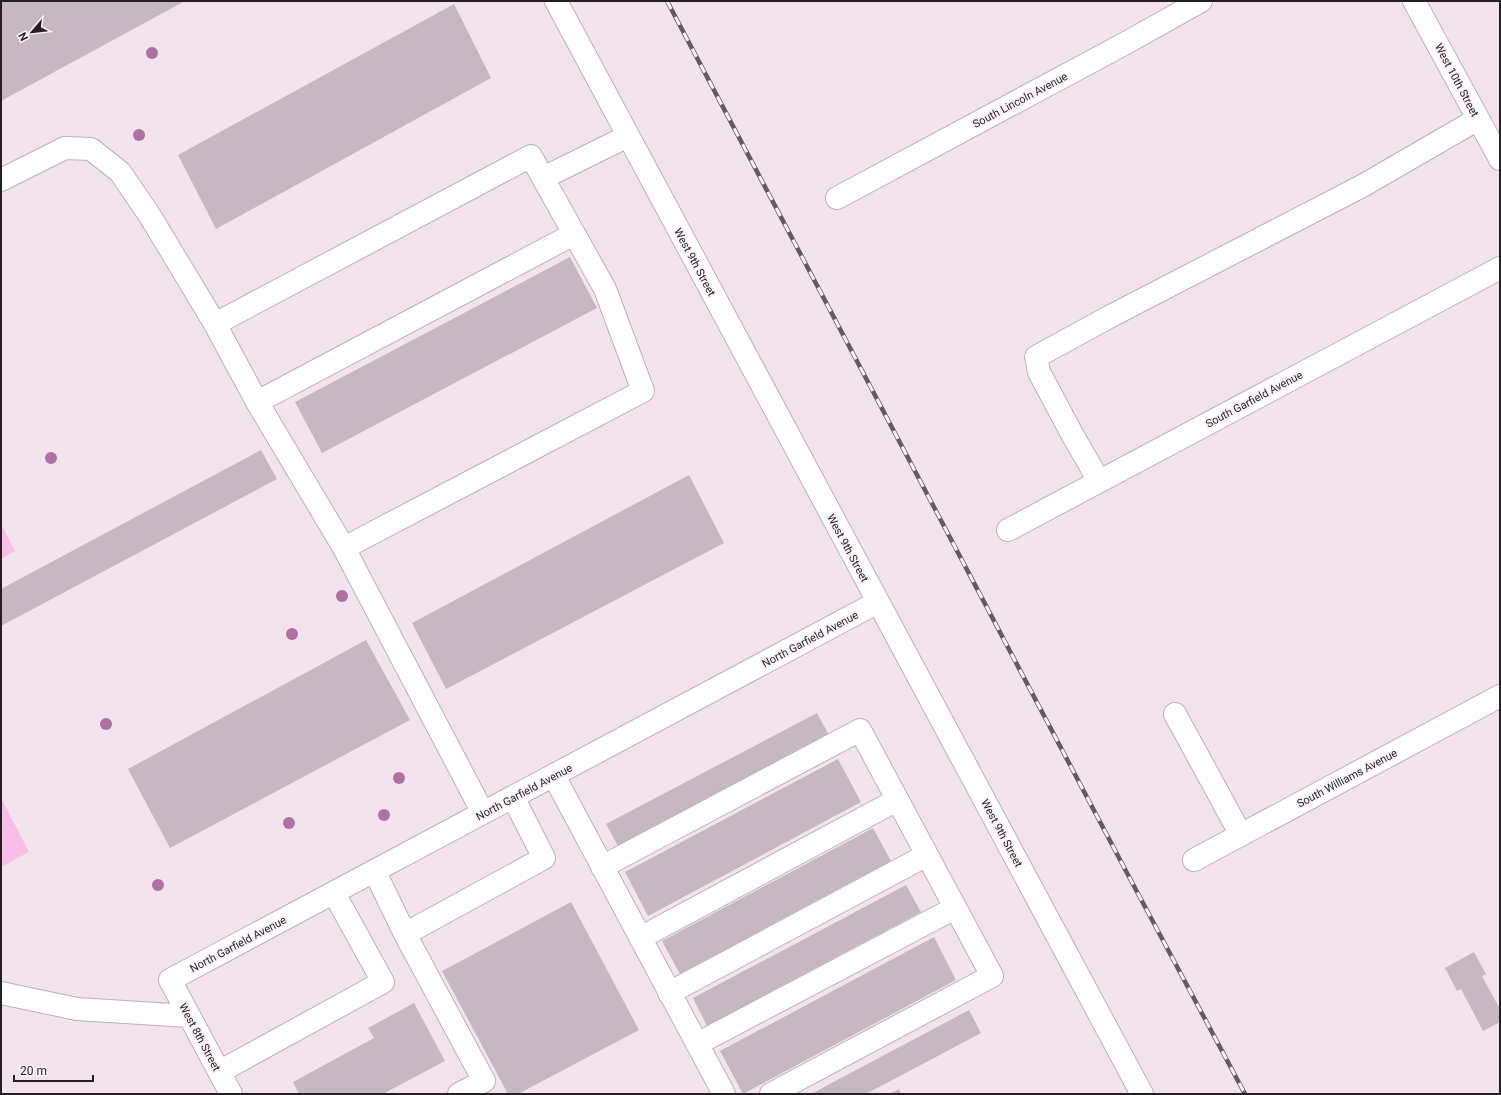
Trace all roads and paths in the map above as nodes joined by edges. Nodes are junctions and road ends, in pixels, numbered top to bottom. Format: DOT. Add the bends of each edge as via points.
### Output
graph roads {
  1 [pos="556,1"];
  2 [pos="1201,1"];
  3 [pos="1414,1"];
  4 [pos="1478,119"];
  5 [pos="628,136"];
  6 [pos="1500,159"];
  7 [pos="543,178"];
  8 [pos="1,180"];
  9 [pos="837,198"];
  10 [pos="574,234"];
  11 [pos="1500,268"];
  12 [pos="215,324"];
  13 [pos="257,402"];
  14 [pos="1100,481"];
  15 [pos="1008,530"];
  16 [pos="344,548"];
  17 [pos="878,602"];
  18 [pos="1500,696"];
  19 [pos="1175,714"];
  20 [pos="554,776"];
  21 [pos="513,797"];
  22 [pos="897,800"];
  23 [pos="483,813"];
  24 [pos="1241,835"];
  25 [pos="927,855"];
  26 [pos="1194,860"];
  27 [pos="602,867"];
  28 [pos="375,872"];
  29 [pos="334,893"];
  30 [pos="955,908"];
  31 [pos="405,934"];
  32 [pos="640,938"];
  33 [pos="170,980"];
  34 [pos="1,993"];
  35 [pos="669,993"];
  36 [pos="189,1016"];
  37 [pos="697,1044"];
  38 [pos="225,1087"];
  39 [pos="1141,1093"];
  40 [pos="459,1094"];
  41 [pos="724,1094"];
  42 [pos="771,1094"];
  1 -- 5 [label="street, West 9th Street"];
  2 -- 9 [label="street, South Lincoln Avenue"];
  3 -- 4 [label="street, West 10th Street"];
  4 -- 6 [label="street, West 10th Street"];
  4 -- 14 [label="street" via="1364,185 1036,357 1039,372"];
  5 -- 7 [label="street"];
  5 -- 17 [label="street, West 9th Street"];
  7 -- 10 [label="street"];
  7 -- 12 [label="street" via="531,156"];
  8 -- 12 [label="street" via="65,148 91,149 120,172 150,216"];
  10 -- 13 [label="street"];
  10 -- 16 [label="street" via="604,289 643,390"];
  11 -- 14 [label="street, South Garfield Avenue"];
  12 -- 13 [label="street"];
  13 -- 16 [label="street"];
  14 -- 15 [label="street, South Garfield Avenue"];
  16 -- 23 [label="street"];
  17 -- 20 [label="street, North Garfield Avenue"];
  17 -- 39 [label="street, West 9th Street"];
  18 -- 24 [label="street, South Williams Avenue"];
  19 -- 24 [label="street"];
  20 -- 21 [label="street, North Garfield Avenue"];
  20 -- 27 [label="street"];
  21 -- 23 [label="street, North Garfield Avenue"];
  21 -- 31 [label="street" via="544,858"];
  22 -- 25 [label="street"];
  22 -- 27 [label="street" via="860,730"];
  22 -- 32 [label="street"];
  23 -- 28 [label="street, North Garfield Avenue"];
  24 -- 26 [label="street, South Williams Avenue"];
  25 -- 30 [label="street"];
  25 -- 35 [label="street"];
  27 -- 32 [label="street"];
  28 -- 29 [label="street, North Garfield Avenue"];
  28 -- 31 [label="street"];
  29 -- 33 [label="street, North Garfield Avenue"];
  29 -- 38 [label="street" via="383,982"];
  30 -- 37 [label="street"];
  30 -- 42 [label="street" via="992,976"];
  31 -- 40 [label="street" via="484,1081"];
  32 -- 35 [label="street"];
  33 -- 36 [label="street, West 8th Street"];
  34 -- 36 [label="street" via="77,1009"];
  35 -- 37 [label="street"];
  36 -- 38 [label="street, West 8th Street"];
  37 -- 41 [label="street"];
}
